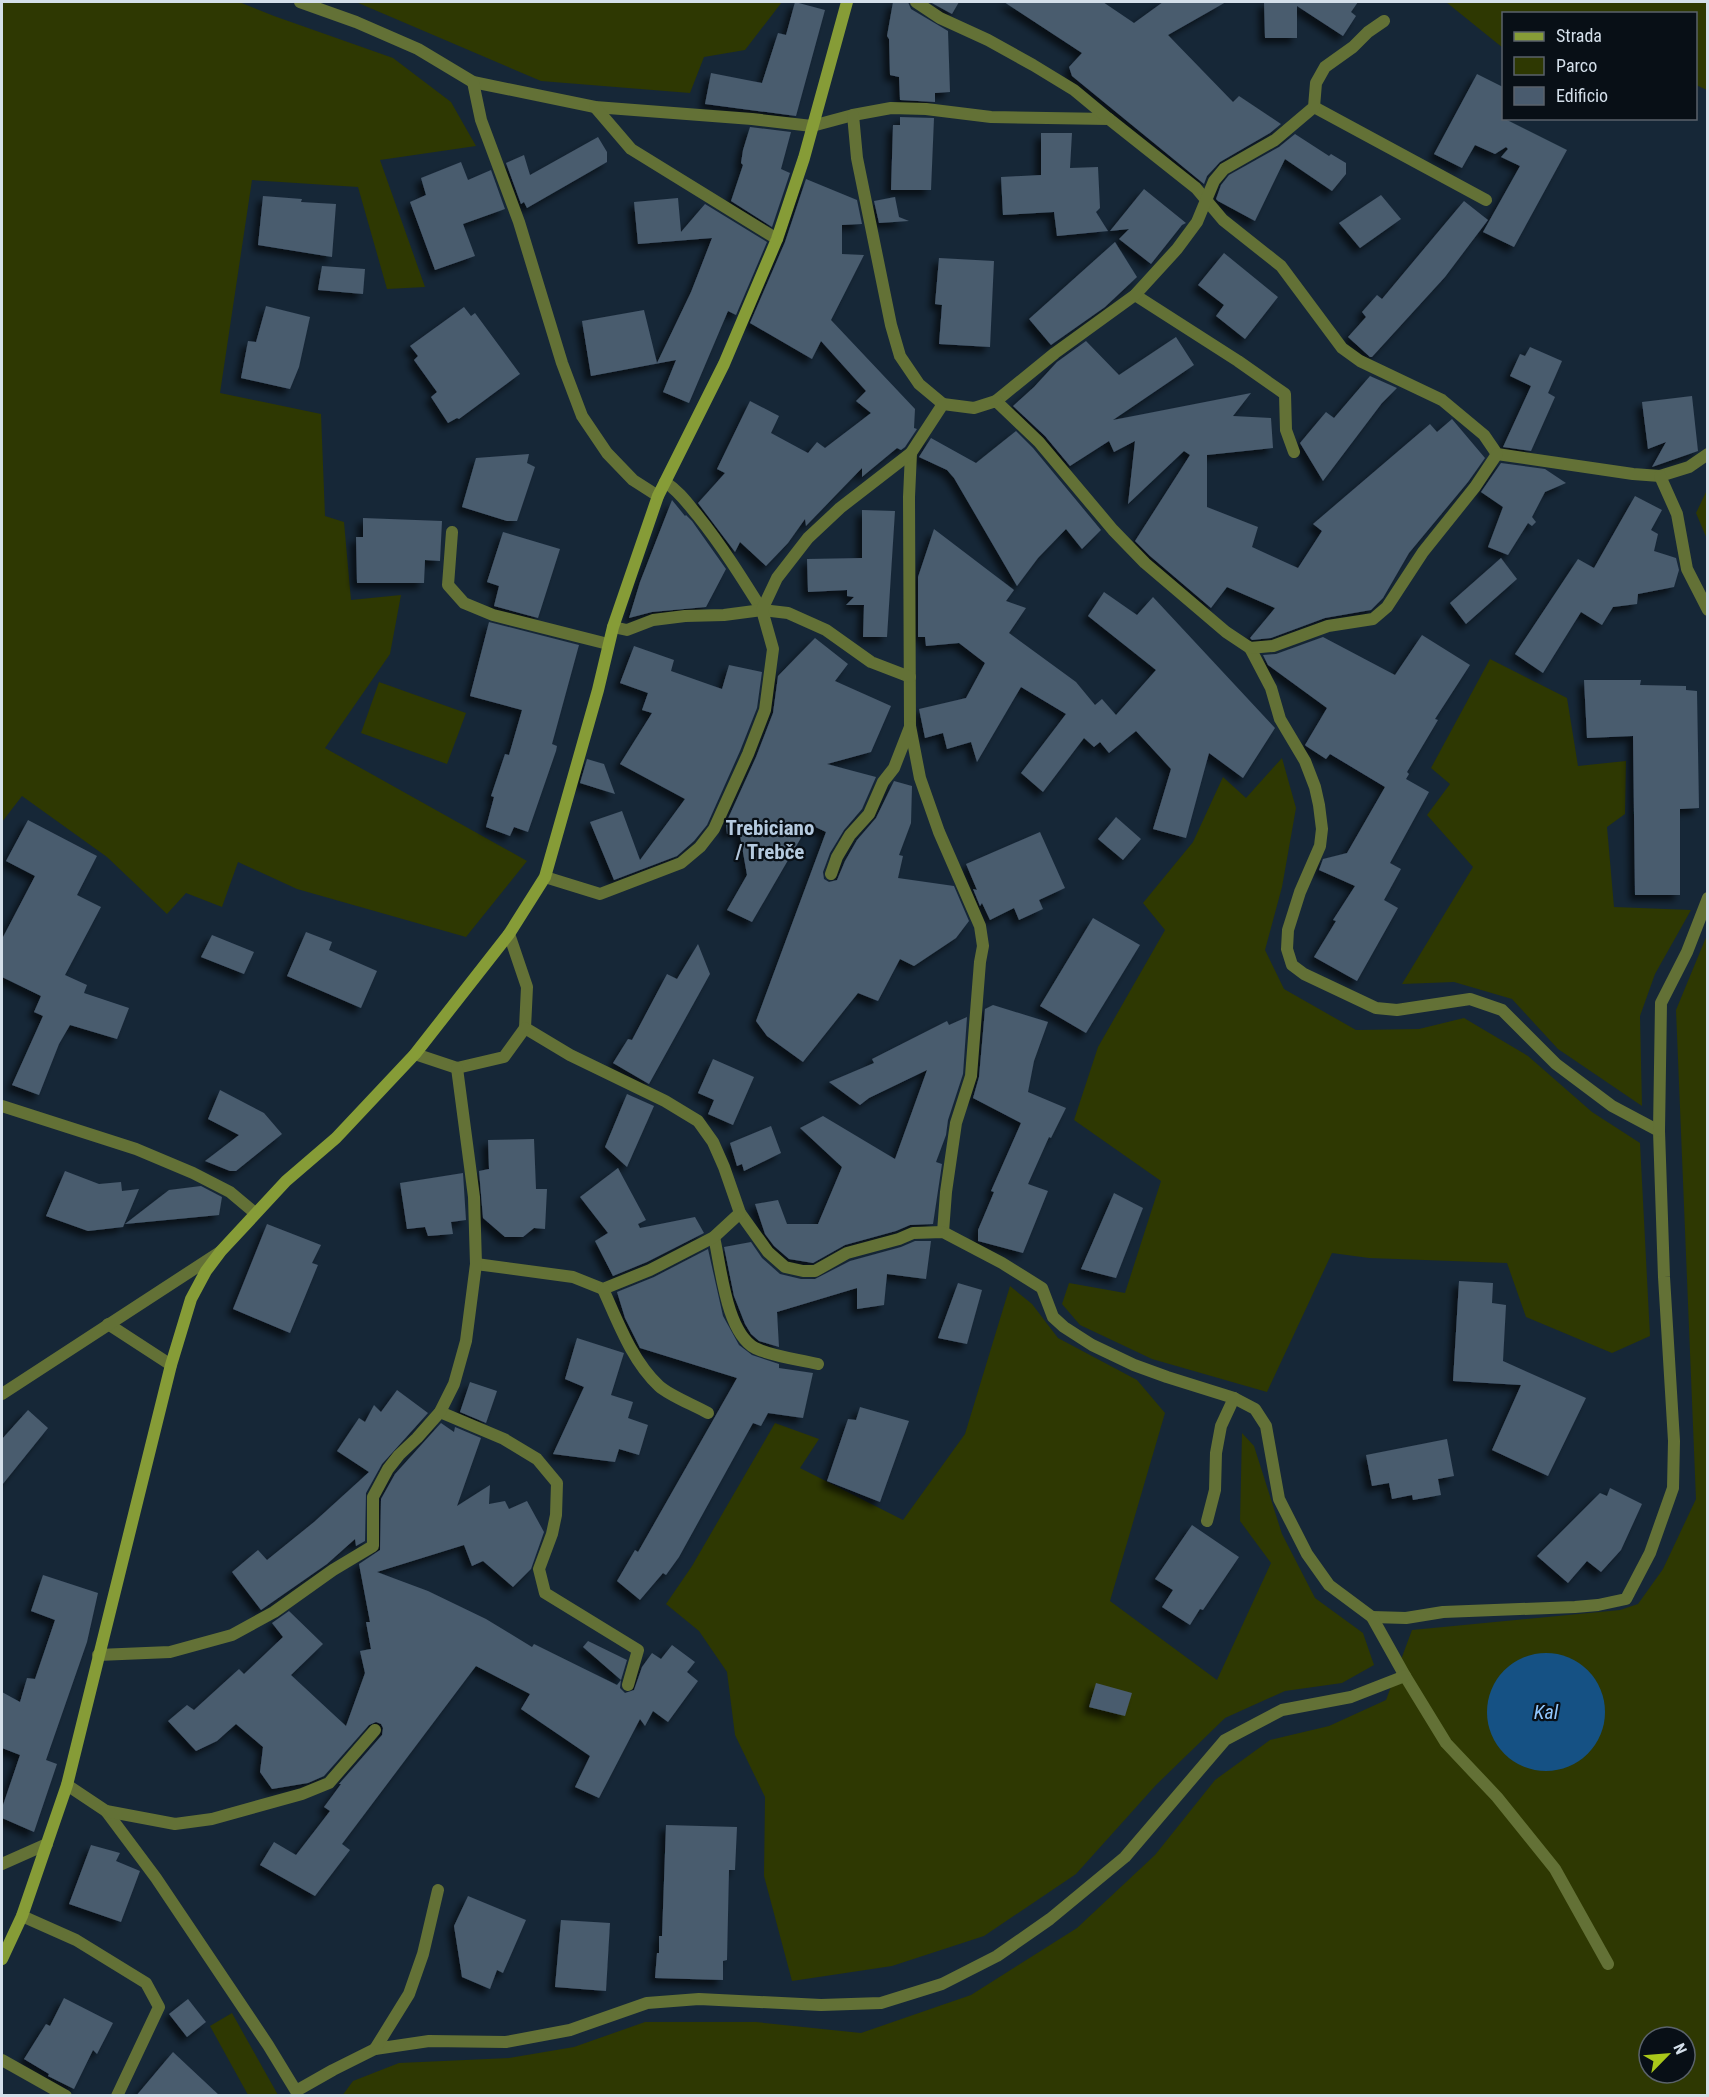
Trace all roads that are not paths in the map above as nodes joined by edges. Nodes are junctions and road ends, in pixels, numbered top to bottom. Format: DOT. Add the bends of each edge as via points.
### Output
graph roads {
  1 [pos="300,2"];
  2 [pos="847,2"];
  3 [pos="916,2"];
  4 [pos="1384,21"];
  5 [pos="473,82"];
  6 [pos="595,106"];
  7 [pos="1314,107"];
  8 [pos="853,115"];
  9 [pos="1109,119"];
  10 [pos="812,126"];
  11 [pos="1207,199"];
  12 [pos="1486,200"];
  13 [pos="777,239"];
  14 [pos="1135,295"];
  15 [pos="996,401"];
  16 [pos="943,404"];
  17 [pos="1294,452"];
  18 [pos="911,453"];
  19 [pos="1497,454"];
  20 [pos="1707,454"];
  21 [pos="1660,476"];
  22 [pos="665,482"];
  23 [pos="658,496"];
  24 [pos="452,532"];
  25 [pos="762,610"];
  26 [pos="1707,610"];
  27 [pos="613,627"];
  28 [pos="608,644"];
  29 [pos="1250,648"];
  30 [pos="910,677"];
  31 [pos="910,726"];
  32 [pos="831,874"];
  33 [pos="545,877"];
  34 [pos="1707,898"];
  35 [pos="509,934"];
  36 [pos="525,1028"];
  37 [pos="415,1054"];
  38 [pos="457,1068"];
  39 [pos="2,1106"];
  40 [pos="1659,1131"];
  41 [pos="255,1213"];
  42 [pos="740,1213"];
  43 [pos="943,1232"];
  44 [pos="714,1237"];
  45 [pos="221,1251"];
  46 [pos="476,1264"];
  47 [pos="603,1289"];
  48 [pos="108,1324"];
  49 [pos="818,1364"];
  50 [pos="171,1365"];
  51 [pos="2,1394"];
  52 [pos="1234,1398"];
  53 [pos="440,1412"];
  54 [pos="708,1413"];
  55 [pos="1207,1521"];
  56 [pos="1372,1617"];
  57 [pos="98,1655"];
  58 [pos="1405,1676"];
  59 [pos="628,1685"];
  60 [pos="375,1730"];
  61 [pos="67,1785"];
  62 [pos="106,1811"];
  63 [pos="47,1844"];
  64 [pos="2,1864"];
  65 [pos="438,1890"];
  66 [pos="22,1916"];
  67 [pos="2,1959"];
  68 [pos="1608,1964"];
  69 [pos="375,2049"];
  70 [pos="2,2060"];
  71 [pos="66,2096"];
  72 [pos="117,2096"];
  1 -- 5 [label="street" via="418,49"];
  2 -- 10 [label="main road"];
  3 -- 9 [label="street" via="1074,90"];
  4 -- 7 [label="street" via="1325,67 1316,83"];
  5 -- 6 [label="street"];
  5 -- 23 [label="street" via="482,120 582,416 607,453 633,480"];
  6 -- 10 [label="street"];
  6 -- 13 [label="street" via="631,148"];
  7 -- 11 [label="street" via="1275,140 1224,169"];
  7 -- 12 [label="street"];
  8 -- 9 [label="street" via="902,108 991,117"];
  8 -- 10 [label="street"];
  8 -- 16 [label="street" via="857,158 900,356 919,384"];
  9 -- 11 [label="street"];
  10 -- 13 [label="main road"];
  11 -- 14 [label="street" via="1197,222 1177,249"];
  11 -- 19 [label="street" via="1223,220 1281,266 1342,348 1360,361 1442,400 1484,435"];
  13 -- 22 [label="main road" via="724,364"];
  14 -- 15 [label="street"];
  14 -- 17 [label="street" via="1285,394 1286,430"];
  15 -- 16 [label="street" via="974,408"];
  15 -- 29 [label="street" via="1039,442 1146,563"];
  16 -- 18 [label="street"];
  18 -- 25 [label="street" via="808,538 777,578"];
  18 -- 30 [label="street"];
  19 -- 21 [label="street"];
  19 -- 29 [label="street" via="1423,552 1387,608 1373,619 1328,626 1273,646"];
  20 -- 21 [label="street" via="1689,466"];
  21 -- 26 [label="street" via="1677,514 1688,569"];
  22 -- 23 [label="main road"];
  22 -- 25 [label="street" via="676,489 706,526"];
  23 -- 27 [label="main road"];
  24 -- 28 [label="street" via="448,585 464,603 493,615"];
  25 -- 27 [label="street" via="653,620 627,630"];
  25 -- 30 [label="street" via="788,613 826,630 871,662"];
  25 -- 33 [label="street" via="773,650 765,710 714,828 700,847 681,863 600,894"];
  27 -- 28 [label="main road"];
  28 -- 33 [label="main road"];
  29 -- 40 [label="street" via="1271,688 1280,719 1305,761 1319,805 1320,846 1288,930 1287,949 1292,965 1376,1008 1397,1010 1470,999 1502,1010 1556,1064 1612,1106"];
  30 -- 31 [label="street"];
  31 -- 32 [label="street" via="894,768 869,814 837,856"];
  31 -- 43 [label="street" via="920,778 980,926 984,946 971,1076 956,1123"];
  33 -- 35 [label="main road"];
  34 -- 40 [label="street" via="1687,952 1661,1003"];
  35 -- 36 [label="street" via="526,987"];
  35 -- 37 [label="main road"];
  36 -- 38 [label="street" via="504,1057"];
  36 -- 42 [label="street" via="698,1121 724,1167"];
  37 -- 38 [label="street"];
  37 -- 41 [label="main road" via="336,1138"];
  38 -- 46 [label="street" via="474,1197"];
  39 -- 41 [label="street" via="136,1149 193,1173 230,1192"];
  40 -- 56 [label="street" via="1673,1488 1650,1553 1626,1599 1575,1607"];
  41 -- 45 [label="main road"];
  42 -- 43 [label="street" via="768,1252 785,1267 803,1271 815,1271 847,1253 913,1233"];
  42 -- 44 [label="street"];
  43 -- 52 [label="street" via="1042,1288 1053,1317 1092,1345 1134,1365"];
  44 -- 47 [label="street"];
  44 -- 49 [label="street" via="730,1312 742,1334 754,1347"];
  45 -- 48 [label="street"];
  45 -- 50 [label="main road" via="190,1299"];
  46 -- 47 [label="street" via="573,1277"];
  46 -- 53 [label="street" via="466,1341 454,1384"];
  47 -- 54 [label="street" via="619,1326 659,1387"];
  48 -- 50 [label="street"];
  48 -- 51 [label="street"];
  50 -- 57 [label="main road"];
  52 -- 55 [label="street" via="1221,1426 1215,1490"];
  52 -- 56 [label="street" via="1255,1409 1266,1426 1279,1499 1307,1554 1329,1586"];
  53 -- 57 [label="street" via="388,1469 374,1497 373,1546 232,1635 170,1652"];
  53 -- 59 [label="street" via="504,1439 537,1459 557,1483 556,1515 539,1569 545,1593 638,1650"];
  56 -- 58 [label="street"];
  57 -- 61 [label="main road"];
  58 -- 68 [label="street" via="1446,1743 1497,1797 1555,1869"];
  58 -- 69 [label="street" via="1351,1697 1282,1710 1225,1740 1125,1857 997,1956 942,1984 881,2003 821,2005 699,1999 647,2003 570,2030 506,2042 429,2041"];
  60 -- 62 [label="street" via="329,1783 302,1794 212,1820 175,1824"];
  61 -- 62 [label="street"];
  61 -- 63 [label="main road"];
  62 -- 69 [label="street" via="156,1878 296,2091"];
  63 -- 64 [label="street"];
  63 -- 66 [label="main road"];
  65 -- 69 [label="street" via="409,1994"];
  66 -- 67 [label="main road"];
  66 -- 72 [label="street" via="76,1940 147,1983 159,2007"];
  70 -- 71 [label="street"];
}
